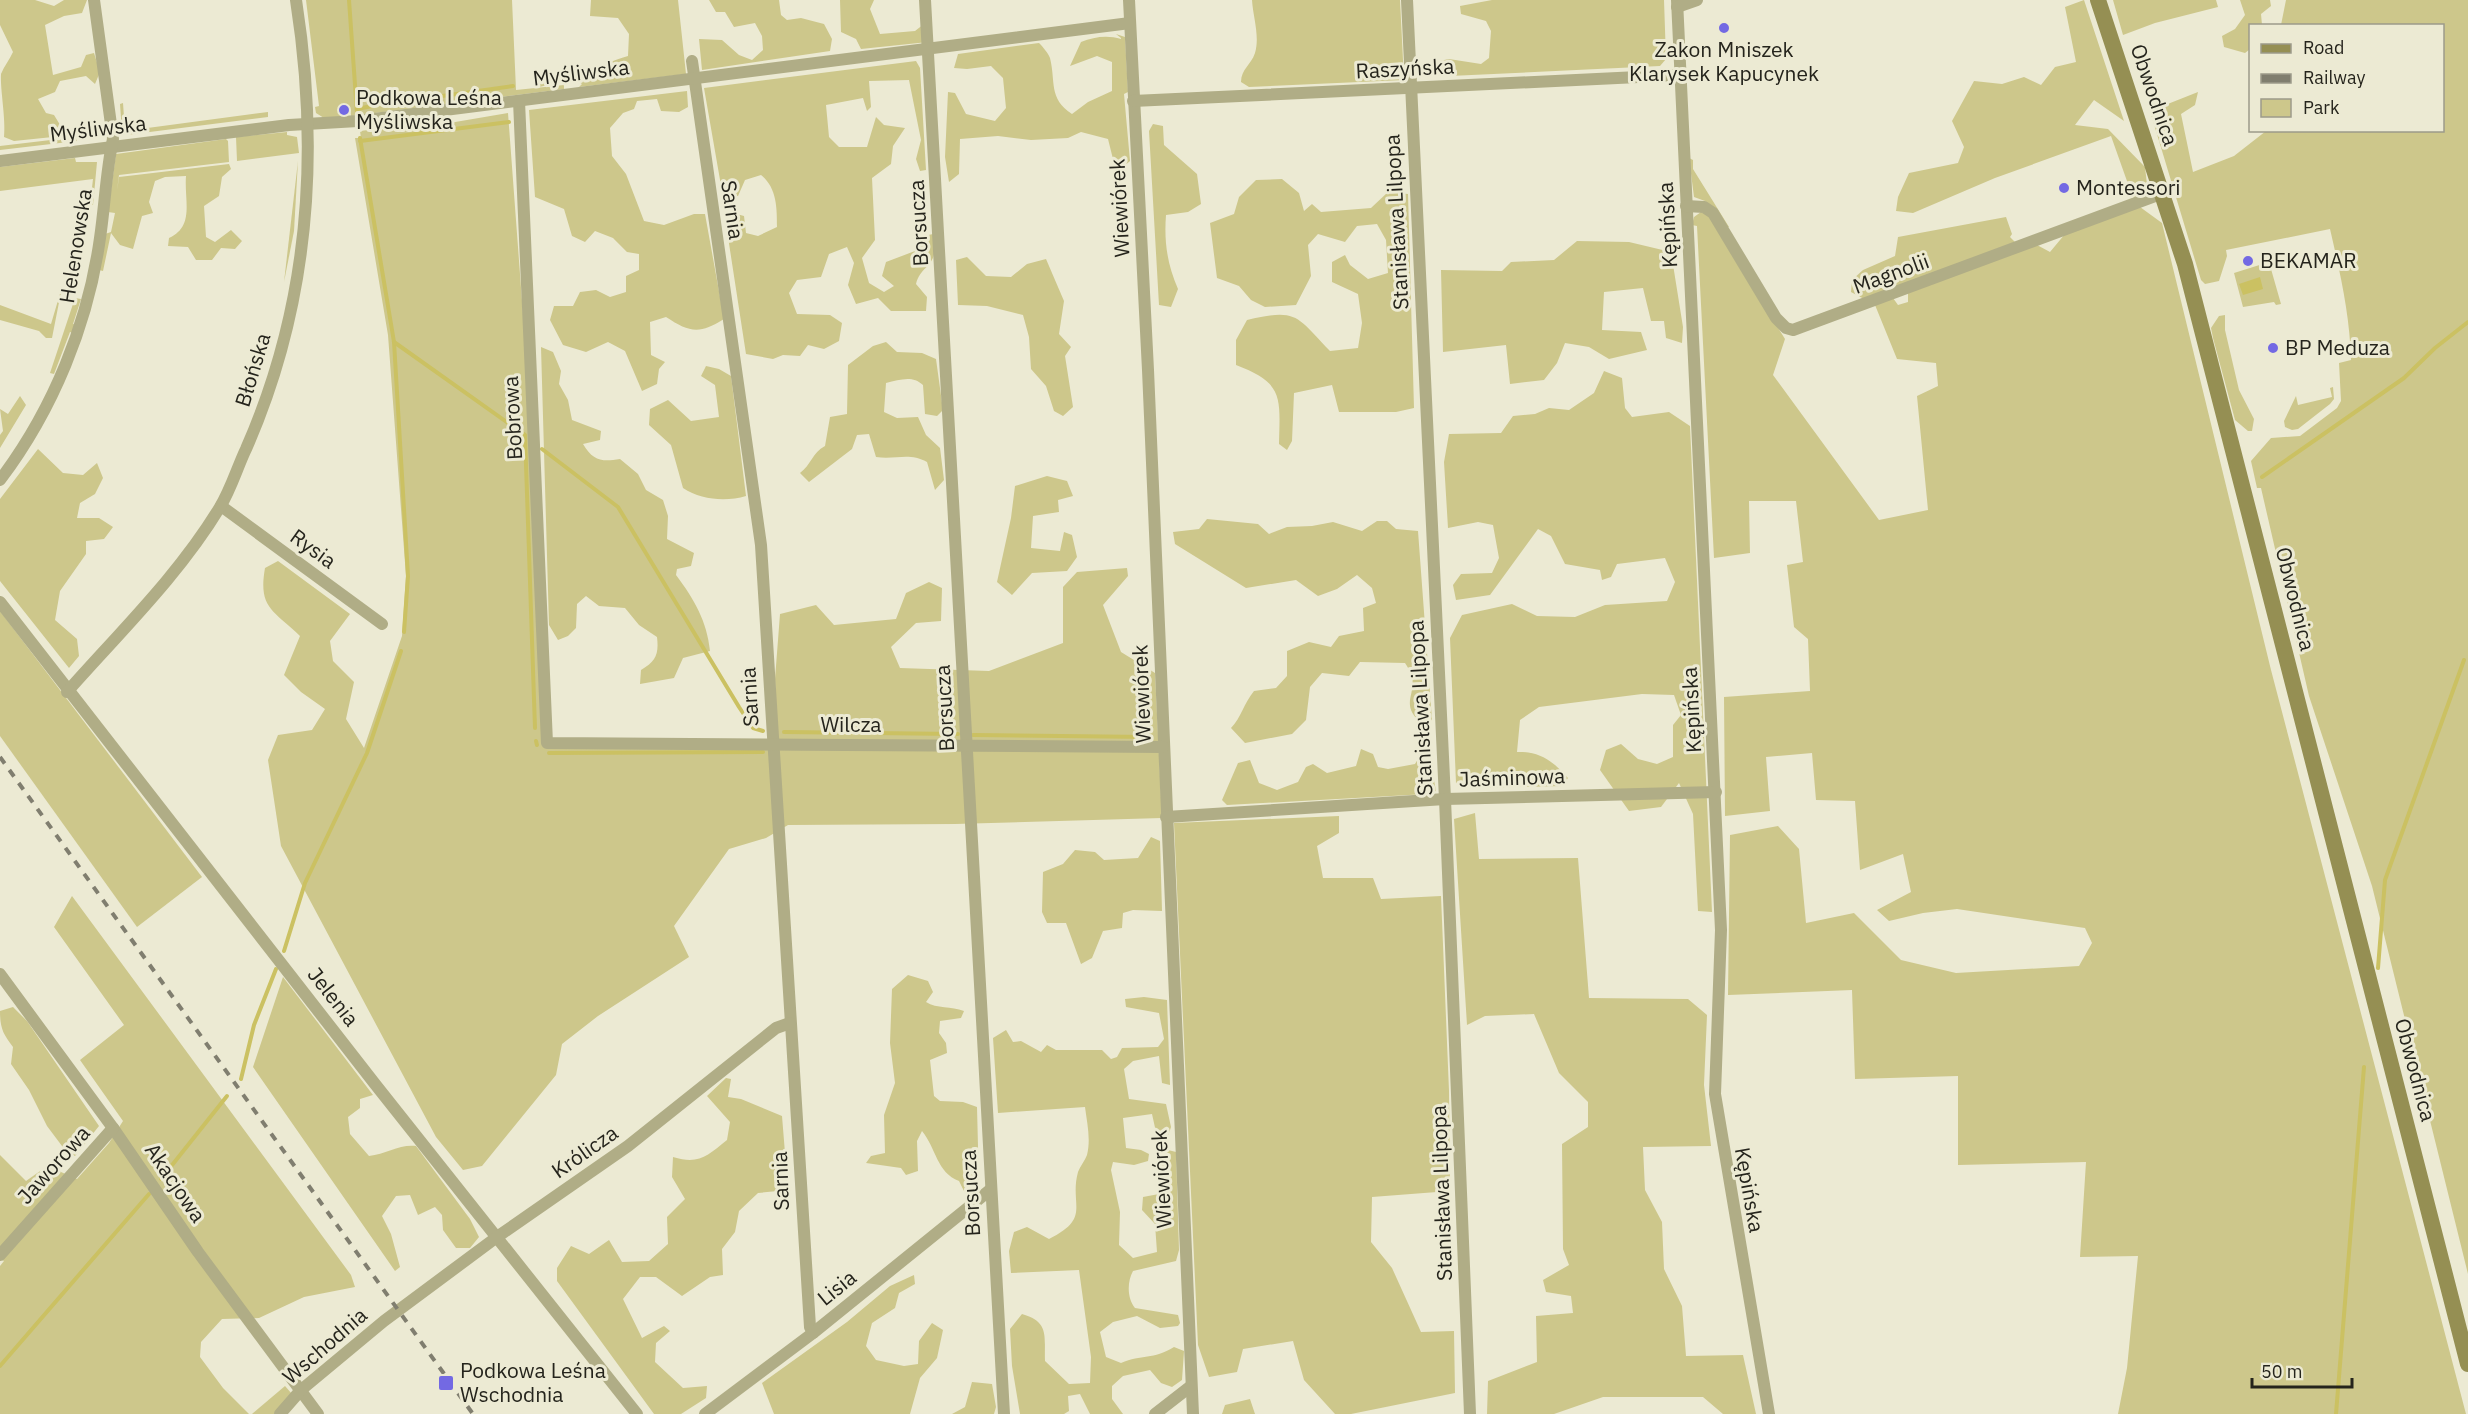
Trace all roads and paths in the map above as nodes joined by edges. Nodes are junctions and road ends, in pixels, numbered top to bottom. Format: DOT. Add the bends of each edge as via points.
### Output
graph roads {
  1 [pos="94,0"];
  2 [pos="296,0"];
  3 [pos="925,0"];
  4 [pos="1129,0"];
  5 [pos="1407,0"];
  6 [pos="1697,0"];
  7 [pos="2098,0"];
  8 [pos="1677,4"];
  9 [pos="1130,23"];
  10 [pos="929,49"];
  11 [pos="692,61"];
  12 [pos="1680,75"];
  13 [pos="694,79"];
  14 [pos="1411,89"];
  15 [pos="1133,100"];
  16 [pos="519,101"];
  17 [pos="309,123"];
  18 [pos="111,147"];
  19 [pos="0,161"];
  20 [pos="2163,193"];
  21 [pos="1686,207"];
  22 [pos="0,480"];
  23 [pos="221,506"];
  24 [pos="0,602"];
  25 [pos="382,624"];
  26 [pos="67,692"];
  27 [pos="547,734"];
  28 [pos="773,744"];
  29 [pos="966,745"];
  30 [pos="1163,747"];
  31 [pos="1716,792"];
  32 [pos="1445,799"];
  33 [pos="1166,817"];
  34 [pos="0,974"];
  35 [pos="790,1023"];
  36 [pos="113,1128"];
  37 [pos="990,1190"];
  38 [pos="497,1237"];
  39 [pos="0,1255"];
  40 [pos="399,1310"];
  41 [pos="813,1333"];
  42 [pos="2468,1364"];
  43 [pos="1191,1386"];
  44 [pos="301,1390"];
  45 [pos="280,1414"];
  46 [pos="318,1414"];
  47 [pos="637,1414"];
  48 [pos="705,1414"];
  49 [pos="1004,1414"];
  50 [pos="1155,1414"];
  51 [pos="1192,1414"];
  52 [pos="1470,1414"];
  53 [pos="1768,1414"];
  1 -- 18 [label="street, Helenowska" via="114,137"];
  2 -- 17 [label="street, Błońska"];
  3 -- 10 [label="street, Borsucza"];
  4 -- 9 [label="street, Wiewiórek"];
  5 -- 14 [label="street, Stanisława Lilpopa"];
  6 -- 8 [label="street"];
  7 -- 20 [label="main road, Obwodnica"];
  8 -- 12 [label="street, Kępińska"];
  9 -- 10 [label="street, Myśliwska"];
  9 -- 15 [label="street, Wiewiórek"];
  10 -- 13 [label="street, Myśliwska"];
  10 -- 29 [label="street, Borsucza"];
  11 -- 13 [label="street, Sarnia"];
  12 -- 14 [label="street, Raszyńska"];
  12 -- 21 [label="street, Kępińska"];
  13 -- 16 [label="street, Myśliwska"];
  13 -- 28 [label="street, Sarnia" via="760,544"];
  14 -- 15 [label="street, Raszyńska"];
  14 -- 32 [label="street, Stanisława Lilpopa"];
  15 -- 30 [label="street, Wiewiórek"];
  16 -- 17 [label="street, Myśliwska" via="358,121"];
  16 -- 27 [label="street, Bobrowa"];
  17 -- 18 [label="street, Myśliwska"];
  17 -- 23 [label="street, Błońska" via="307,202 281,352 256,425"];
  18 -- 19 [label="street, Myśliwska"];
  18 -- 22 [label="street, Helenowska" via="100,237 80,331 39,417"];
  20 -- 21 [label="street, Magnolii" via="1793,330 1776,318 1713,213 1704,207"];
  20 -- 42 [label="main road, Obwodnica" via="2233,446"];
  21 -- 31 [label="street, Kępińska"];
  23 -- 25 [label="street, Rysia"];
  23 -- 26 [label="street, Błońska" via="169,578"];
  24 -- 26 [label="street, Jelenia"];
  26 -- 38 [label="street, Jelenia"];
  27 -- 28 [label="street, Wilcza" via="547,744"];
  28 -- 29 [label="street, Wilcza"];
  28 -- 35 [label="street, Sarnia"];
  29 -- 30 [label="street, Wilcza"];
  29 -- 37 [label="street, Borsucza"];
  30 -- 33 [label="street, Wiewiórek"];
  31 -- 32 [label="street, Jaśminowa"];
  31 -- 53 [label="street, Kępińska" via="1721,930 1715,1094"];
  32 -- 33 [label="street, Jaśminowa"];
  32 -- 52 [label="street, Stanisława Lilpopa"];
  33 -- 43 [label="street, Wiewiórek"];
  34 -- 36 [label="street, Akacjowa"];
  35 -- 38 [label="street, Królicza" via="776,1028 628,1146"];
  35 -- 41 [label="street, Sarnia"];
  36 -- 39 [label="street, Jaworowa"];
  36 -- 44 [label="street, Akacjowa" via="198,1252"];
  37 -- 41 [label="street, Lisia"];
  37 -- 49 [label="street, Borsucza"];
  38 -- 40 [label="street, Królicza"];
  38 -- 47 [label="street, Jelenia"];
  40 -- 44 [label="street, Wschodnia"];
  41 -- 48 [label="street, Lisia"];
  43 -- 50 [label="street"];
  43 -- 51 [label="street, Wiewiórek"];
  44 -- 45 [label="street, Wschodnia"];
  44 -- 46 [label="street, Akacjowa"];
}
